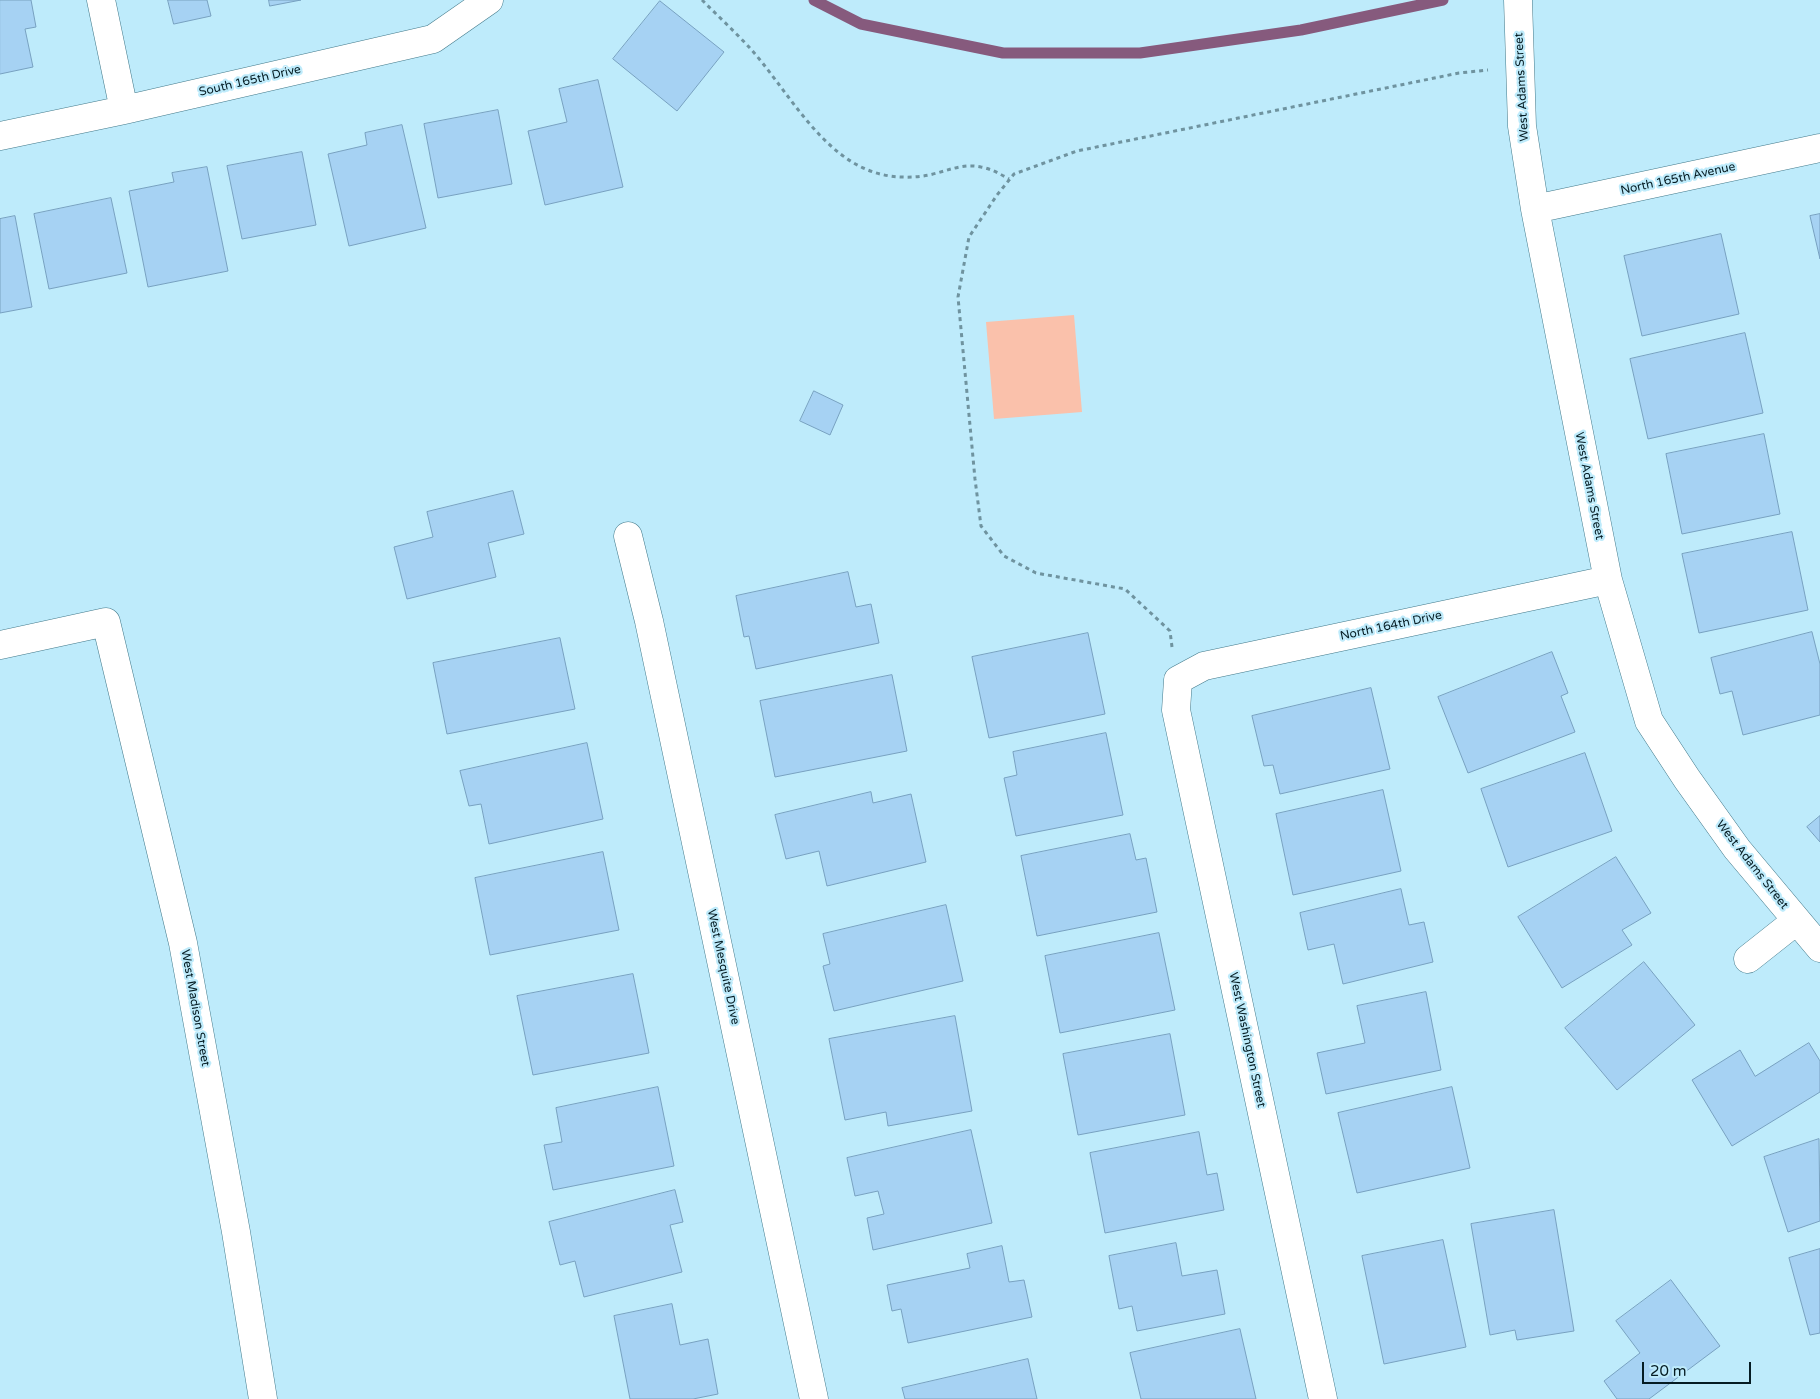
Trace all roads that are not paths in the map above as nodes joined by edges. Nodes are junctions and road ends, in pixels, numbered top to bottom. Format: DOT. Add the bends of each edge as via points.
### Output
graph roads {
  1 [pos="101,0"];
  2 [pos="489,0"];
  3 [pos="1518,2"];
  4 [pos="124,110"];
  5 [pos="0,136"];
  6 [pos="1820,148"];
  7 [pos="1536,209"];
  8 [pos="628,536"];
  9 [pos="1608,580"];
  10 [pos="0,645"];
  11 [pos="1178,680"];
  12 [pos="1796,921"];
  13 [pos="1820,948"];
  14 [pos="1748,959"];
  15 [pos="263,1399"];
  16 [pos="814,1399"];
  17 [pos="1323,1399"];
  1 -- 4 [label="street"];
  2 -- 4 [label="street, South 165th Drive" via="433,39"];
  3 -- 7 [label="street, West Adams Street" via="1522,126"];
  4 -- 5 [label="street, South 165th Drive"];
  6 -- 7 [label="street, North 165th Avenue"];
  7 -- 9 [label="street, West Adams Street"];
  8 -- 16 [label="street, West Mesquite Drive" via="651,630"];
  9 -- 11 [label="street, North 164th Drive" via="1204,666"];
  9 -- 12 [label="street, West Adams Street" via="1649,721 1737,849"];
  10 -- 15 [label="street, West Madison Street" via="106,622 183,943"];
  11 -- 17 [label="street, West Washington Street" via="1176,710"];
  12 -- 13 [label="street, West Adams Street"];
  12 -- 14 [label="street, West Adams Street"];
}
